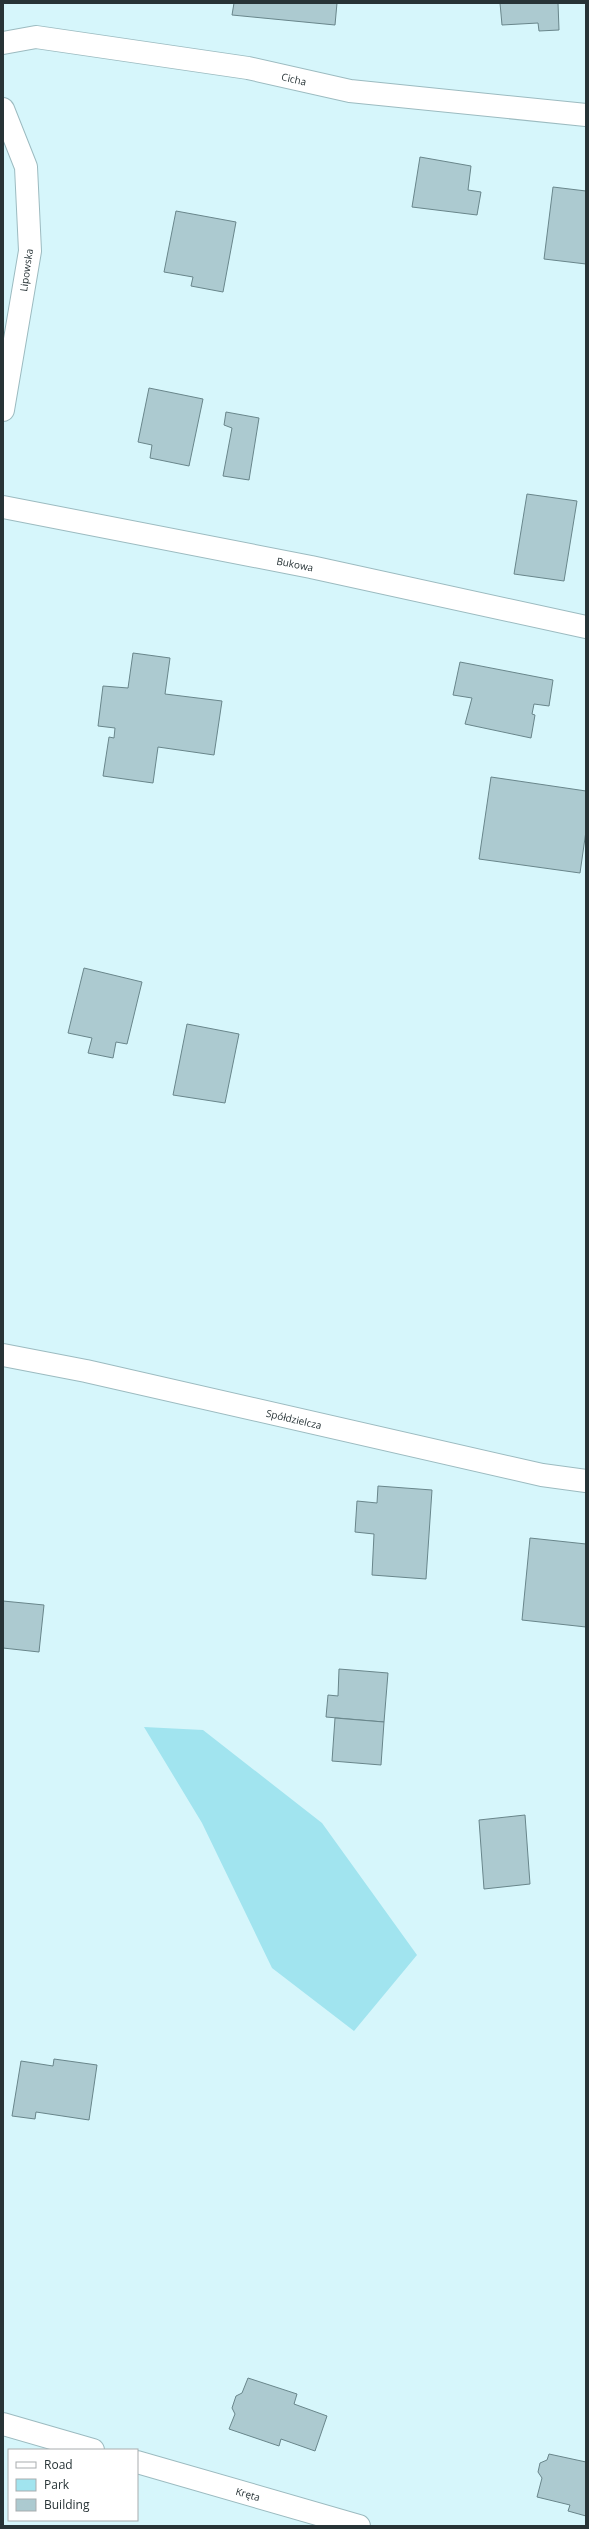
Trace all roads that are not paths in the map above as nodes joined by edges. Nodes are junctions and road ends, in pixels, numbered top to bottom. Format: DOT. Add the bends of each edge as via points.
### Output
graph roads {
  1 [pos="3,43"];
  2 [pos="3,109"];
  3 [pos="586,115"];
  4 [pos="3,410"];
  5 [pos="3,507"];
  6 [pos="586,627"];
  7 [pos="3,1356"];
  8 [pos="586,1481"];
  9 [pos="3,2424"];
  10 [pos="90,2449"];
  11 [pos="138,2462"];
  12 [pos="359,2526"];
  1 -- 3 [label="street, Cicha" via="36,36 248,68 350,91"];
  2 -- 4 [label="street, Lipowska" via="26,167 30,251"];
  5 -- 6 [label="street, Bukowa" via="311,567"];
  7 -- 8 [label="street, Spółdzielcza" via="86,1371 542,1475"];
  9 -- 10 [label="street"];
  11 -- 12 [label="street, Kręta"];
}
